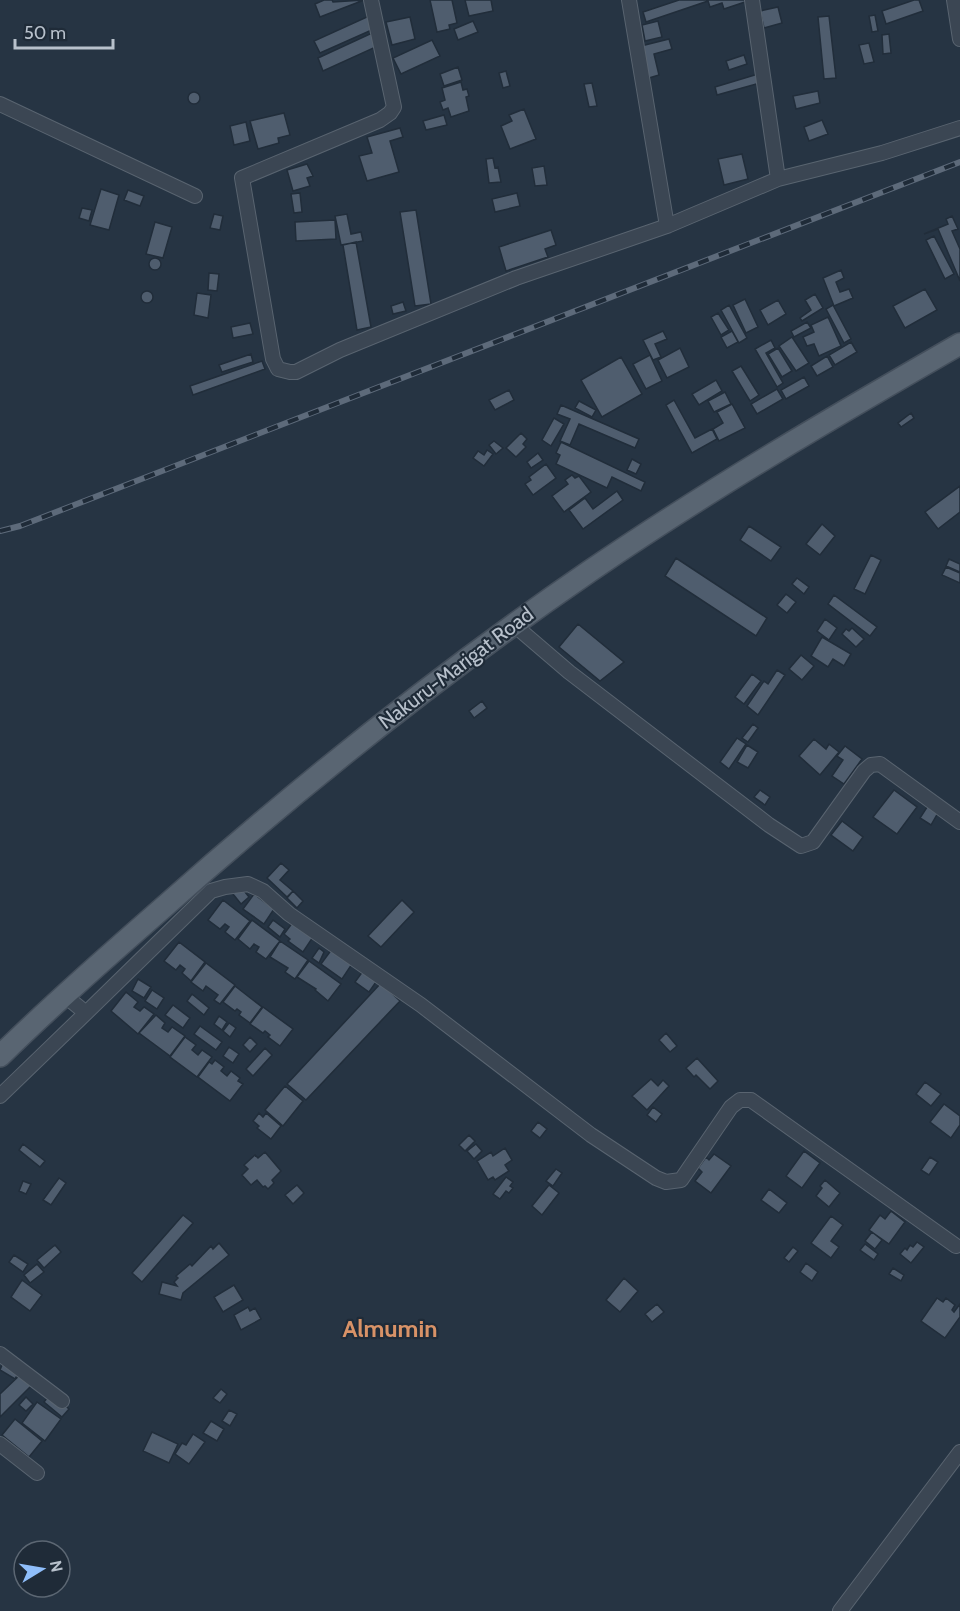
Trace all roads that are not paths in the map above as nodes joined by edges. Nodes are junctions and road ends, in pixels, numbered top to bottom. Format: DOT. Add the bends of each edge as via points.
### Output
graph roads {
  1 [pos="372,0"];
  2 [pos="629,0"];
  3 [pos="752,0"];
  4 [pos="954,0"];
  5 [pos="960,39"];
  6 [pos="0,104"];
  7 [pos="960,128"];
  8 [pos="778,179"];
  9 [pos="195,196"];
  10 [pos="667,226"];
  11 [pos="960,344"];
  12 [pos="513,624"];
  13 [pos="960,822"];
  14 [pos="64,995"];
  15 [pos="86,1013"];
  16 [pos="0,1056"];
  17 [pos="0,1096"];
  18 [pos="956,1246"];
  19 [pos="0,1354"];
  20 [pos="62,1401"];
  21 [pos="0,1444"];
  22 [pos="960,1452"];
  23 [pos="37,1473"];
  24 [pos="840,1611"];
  1 -- 10 [label="street" via="394,107 390,114 242,178 273,359 278,369 296,372 516,278"];
  2 -- 10 [label="street"];
  3 -- 8 [label="street"];
  4 -- 5 [label="street"];
  6 -- 9 [label="street"];
  7 -- 8 [label="street" via="882,153"];
  8 -- 10 [label="street"];
  11 -- 12 [label="main road, Nakuru-Marigat Road" via="796,439"];
  12 -- 13 [label="street" via="569,672 801,846 813,842 864,771 876,764"];
  12 -- 14 [label="main road, Nakuru-Marigat Road" via="242,838"];
  14 -- 15 [label="street"];
  14 -- 16 [label="main road, Nakuru-Marigat Road"];
  15 -- 17 [label="street"];
  15 -- 18 [label="street" via="211,891 248,884 263,891 289,914 421,1005 591,1134 656,1178 666,1182 681,1180 731,1107 740,1100 751,1100"];
  19 -- 20 [label="street"];
  21 -- 23 [label="street"];
  22 -- 24 [label="street"];
}
